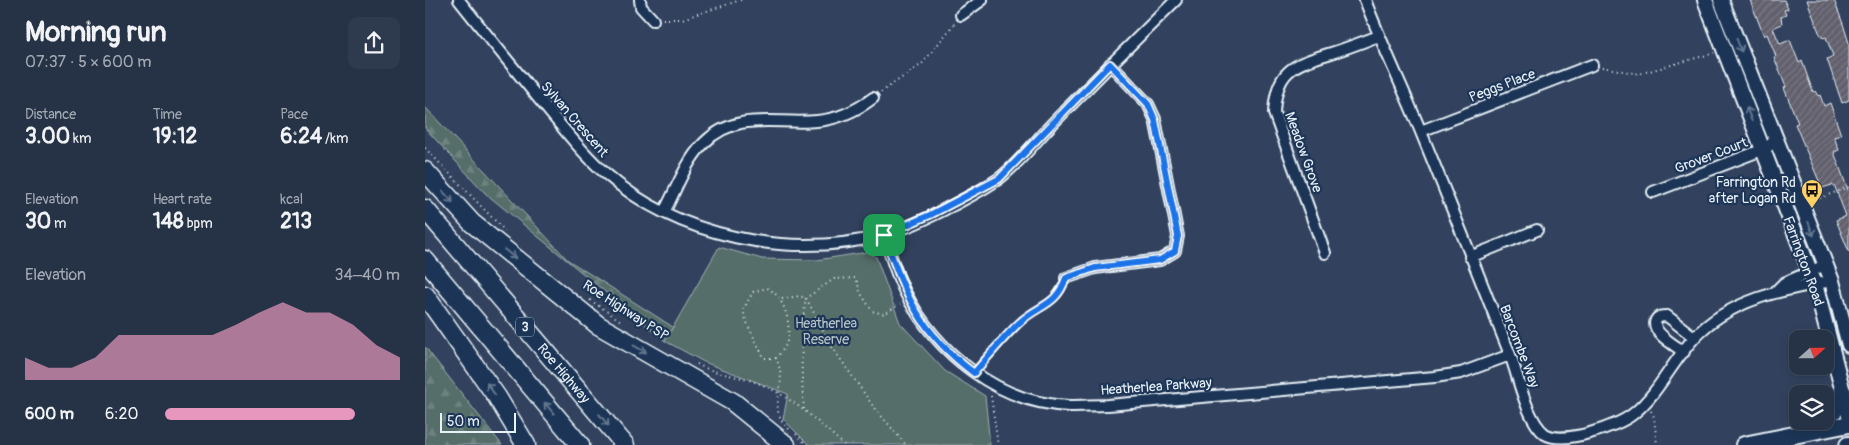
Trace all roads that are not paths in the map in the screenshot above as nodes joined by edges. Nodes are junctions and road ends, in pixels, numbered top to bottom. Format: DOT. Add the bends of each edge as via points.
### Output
graph roads {
  1 [pos="459,0"];
  2 [pos="640,0"];
  3 [pos="982,0"];
  4 [pos="1176,0"];
  5 [pos="1365,0"];
  6 [pos="1705,0"];
  7 [pos="1721,0"];
  8 [pos="961,15"];
  9 [pos="653,20"];
  10 [pos="1379,36"];
  11 [pos="1110,64"];
  12 [pos="1592,65"];
  13 [pos="873,98"];
  14 [pos="1421,131"];
  15 [pos="1775,140"];
  16 [pos="1763,150"];
  17 [pos="425,171"];
  18 [pos="1653,192"];
  19 [pos="425,209"];
  20 [pos="664,212"];
  21 [pos="1537,230"];
  22 [pos="884,235"];
  23 [pos="1325,253"];
  24 [pos="1470,257"];
  25 [pos="425,260"];
  26 [pos="1825,266"];
  27 [pos="1810,271"];
  28 [pos="1066,278"];
  29 [pos="1832,282"];
  30 [pos="1815,284"];
  31 [pos="1775,292"];
  32 [pos="425,295"];
  33 [pos="1695,337"];
  34 [pos="1849,345"];
  35 [pos="1684,352"];
  36 [pos="1510,355"];
  37 [pos="1843,392"];
  38 [pos="1834,411"];
  39 [pos="1849,415"];
  40 [pos="1849,424"];
  41 [pos="1799,430"];
  42 [pos="1792,437"];
  43 [pos="526,445"];
  44 [pos="580,445"];
  45 [pos="625,445"];
  46 [pos="786,445"];
  47 [pos="1744,445"];
  1 -- 20 [label="street, Sylvan Crescent" via="579,147 606,174"];
  2 -- 9 [label="street"];
  3 -- 8 [label="street"];
  4 -- 11 [label="street, Sylvan Crescent"];
  5 -- 10 [label="street, Barcombe Way"];
  16 -- 6 [label="main road, Farrington Road, one-way"];
  7 -- 15 [label="main road, Farrington Road, one-way"];
  10 -- 14 [label="street, Barcombe Way"];
  10 -- 23 [label="street, Meadow Grove" via="1303,60 1284,76 1275,94 1274,113"];
  11 -- 22 [label="street, Sylvan Crescent" via="999,179"];
  11 -- 28 [label="street" via="1148,104 1155,120 1178,236 1175,251 1160,260 1095,268"];
  12 -- 14 [label="street, Peggs Place"];
  13 -- 20 [label="street" via="855,111 819,121 763,119 729,125 713,134 694,156"];
  14 -- 24 [label="street, Barcombe Way"];
  15 -- 16 [label="street, Grover Court"];
  15 -- 26 [label="main road, Farrington Road, one-way"];
  16 -- 18 [label="street, Grover Court"];
  16 -- 27 [label="main road, Farrington Road"];
  17 -- 46 [label="highway, one-way" via="472,223 598,325 733,402"];
  19 -- 45 [label="highway, Roe Highway / 3, one-way"];
  20 -- 22 [label="street, Sylvan Crescent" via="712,232 784,244 841,242"];
  21 -- 24 [label="street"];
  22 -- 36 [label="street, Heatherlea Parkway" via="909,300 940,344 974,373 1000,388 1033,400 1068,406 1098,405 1435,377 1461,372"];
  24 -- 36 [label="street, Barcombe Way"];
  44 -- 25 [label="highway, one-way"];
  26 -- 27 [label="street, Barcombe Way"];
  26 -- 29 [label="main road, Farrington Road"];
  27 -- 30 [label="main road, Farrington Road"];
  27 -- 31 [label="street, Barcombe Way" via="1784,283"];
  29 -- 30 [label="street, Barcombe Way"];
  29 -- 34 [label="main road, Farrington Road"];
  30 -- 31 [label="street, Barcombe Way"];
  30 -- 37 [label="main road, Farrington Road"];
  31 -- 33 [label="street, Barcombe Way" via="1727,312"];
  43 -- 32 [label="highway, one-way" via="497,397"];
  33 -- 35 [label="street, Barcombe Way"];
  33 -- 35 [label="street" via="1667,316 1656,320 1657,331"];
  35 -- 36 [label="street, Barcombe Way" via="1633,414 1603,431 1556,438 1545,435 1534,422"];
  37 -- 38 [label="main road"];
  37 -- 39 [label="main road, Farrington Road"];
  40 -- 42 [label="main road"];
  41 -- 42 [label="main road"];
  42 -- 47 [label="main road"];
}
